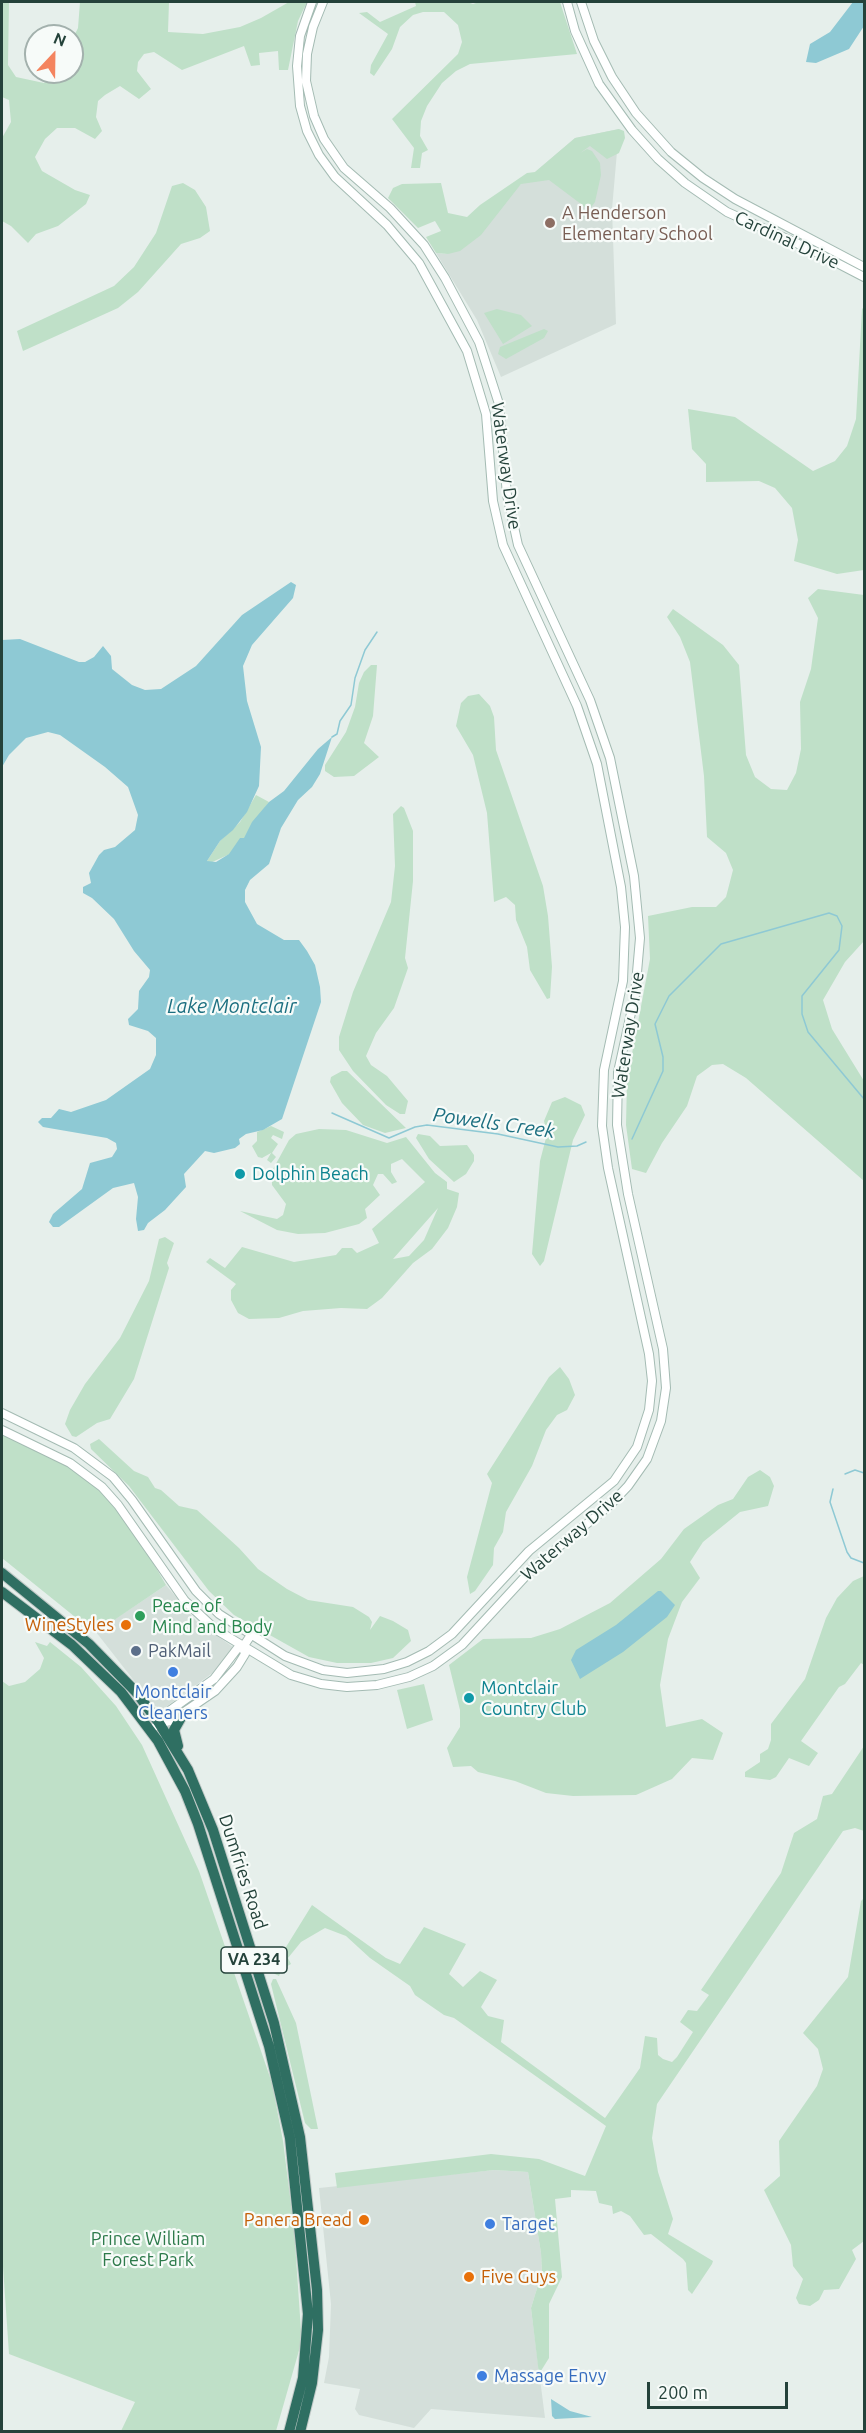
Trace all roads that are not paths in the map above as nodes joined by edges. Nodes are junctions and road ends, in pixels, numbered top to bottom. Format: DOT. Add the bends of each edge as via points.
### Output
graph roads {
  1 [pos="312,2"];
  2 [pos="323,2"];
  3 [pos="567,2"];
  4 [pos="581,2"];
  5 [pos="864,267"];
  6 [pos="864,278"];
  7 [pos="2,1413"];
  8 [pos="2,1430"];
  9 [pos="585,1506"];
  10 [pos="594,1517"];
  11 [pos="2,1574"];
  12 [pos="2,1592"];
  13 [pos="251,1635"];
  14 [pos="243,1647"];
  15 [pos="183,1714"];
  16 [pos="155,1727"];
  17 [pos="182,1760"];
  18 [pos="243,1925"];
  19 [pos="231,1927"];
  20 [pos="289,2432"];
  21 [pos="300,2432"];
  1 -- 9 [label="main road, Waterway Drive" via="300,36 297,66 300,106 307,131 335,177 387,225 419,263 467,351 486,414 500,537 586,729 621,887 625,960 604,1070 602,1126 649,1354 651,1394 646,1425 632,1456 614,1481"];
  2 -- 10 [label="main road, Waterway Drive" via="307,54 306,81 314,116 344,168 396,213 424,244 483,350 499,404 513,529 599,722 634,876 640,952 618,1072 617,1125 628,1194 663,1349 666,1388 661,1421 647,1459 620,1495"];
  3 -- 6 [label="main road, Cardinal Drive" via="584,52 609,100 675,175 749,223 814,250"];
  4 -- 5 [label="main road, Cardinal Drive" via="594,41 612,76 636,113 671,152 735,199"];
  7 -- 13 [label="main road, Waterway Drive" via="74,1448 107,1472 132,1500 204,1600"];
  8 -- 14 [label="main road, Waterway Drive" via="70,1462 102,1487 188,1605"];
  9 -- 10 [label="main road"];
  9 -- 13 [label="main road, Waterway Drive" via="529,1551 452,1634 407,1662 373,1671 335,1672 292,1659"];
  10 -- 14 [label="main road, Waterway Drive" via="534,1567 462,1645 409,1677 365,1687 321,1684 291,1675"];
  11 -- 16 [label="highway, Dumfries Road / VA 234" via="106,1660 131,1686"];
  12 -- 16 [label="highway, Dumfries Road / VA 234" via="90,1660"];
  13 -- 14 [label="main road"];
  14 -- 15 [label="main road" via="245,1654 222,1684"];
  14 -- 16 [label="main road" via="205,1686 165,1714"];
  15 -- 16 [label="main road"];
  15 -- 17 [label="highway" via="174,1732"];
  16 -- 17 [label="highway, Dumfries Road / VA 234"];
  16 -- 19 [label="highway, Dumfries Road / VA 234" via="191,1805"];
  17 -- 18 [label="highway, Dumfries Road / VA 234" via="207,1815"];
  18 -- 19 [label="highway"];
  18 -- 21 [label="highway, Dumfries Road / VA 234" via="287,2073 307,2196 318,2330 312,2383"];
  19 -- 20 [label="highway, Dumfries Road / VA 234" via="283,2099 298,2202 308,2295 307,2341"];
}
